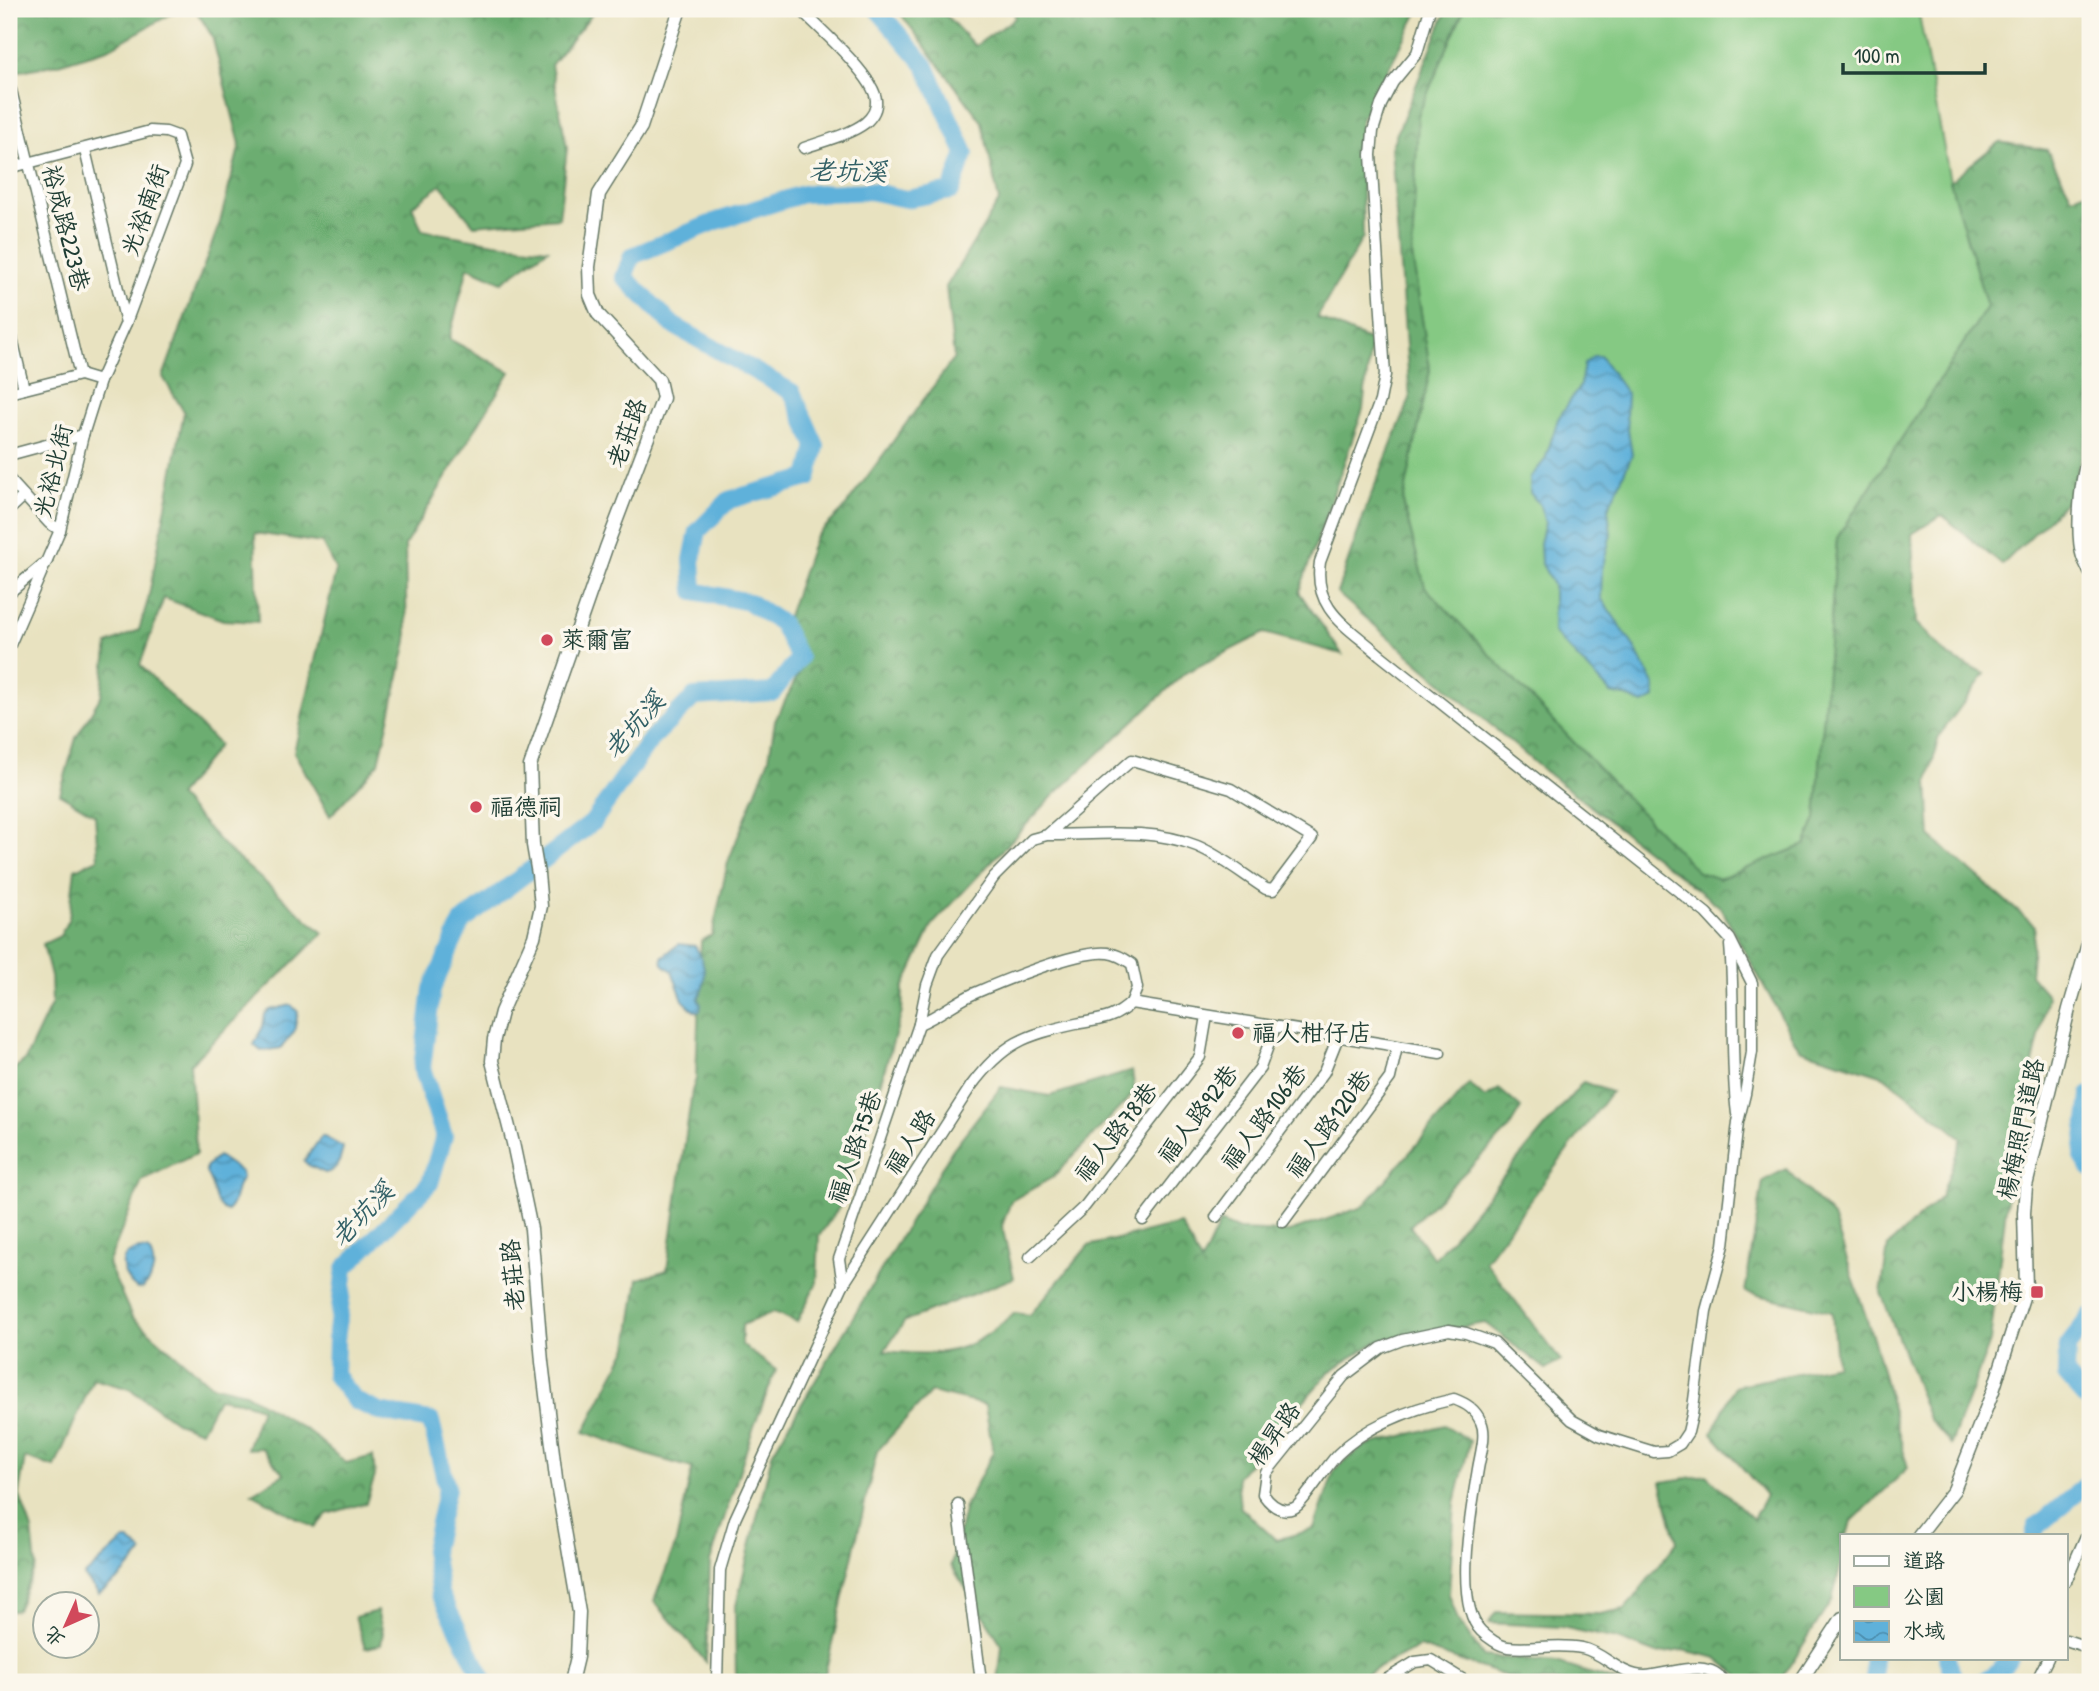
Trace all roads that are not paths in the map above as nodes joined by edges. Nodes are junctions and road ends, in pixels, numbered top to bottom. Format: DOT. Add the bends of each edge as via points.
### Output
graph roads {
  1 [pos="680,9"];
  2 [pos="800,9"];
  3 [pos="1430,9"];
  4 [pos="11,90"];
  5 [pos="804,148"];
  6 [pos="85,150"];
  7 [pos="28,164"];
  8 [pos="9,168"];
  9 [pos="126,323"];
  10 [pos="9,325"];
  11 [pos="80,375"];
  12 [pos="100,380"];
  13 [pos="24,389"];
  14 [pos="9,393"];
  15 [pos="83,435"];
  16 [pos="9,454"];
  17 [pos="2090,454"];
  18 [pos="9,480"];
  19 [pos="24,496"];
  20 [pos="9,510"];
  21 [pos="61,530"];
  22 [pos="49,558"];
  23 [pos="2090,572"];
  24 [pos="9,593"];
  25 [pos="9,647"];
  26 [pos="1047,835"];
  27 [pos="2090,937"];
  28 [pos="1730,939"];
  29 [pos="1131,1003"];
  30 [pos="1207,1016"];
  31 [pos="919,1024"];
  32 [pos="1275,1027"];
  33 [pos="1338,1037"];
  34 [pos="1397,1046"];
  35 [pos="1440,1054"];
  36 [pos="1738,1122"];
  37 [pos="1216,1217"];
  38 [pos="1143,1220"];
  39 [pos="1283,1222"];
  40 [pos="1030,1257"];
  41 [pos="843,1285"];
  42 [pos="958,1504"];
  43 [pos="2090,1527"];
  44 [pos="1920,1534"];
  45 [pos="2068,1576"];
  46 [pos="1840,1621"];
  47 [pos="2068,1641"];
  48 [pos="2090,1648"];
  49 [pos="2090,1655"];
  50 [pos="2047,1660"];
  51 [pos="571,1682"];
  52 [pos="717,1682"];
  53 [pos="979,1682"];
  54 [pos="1382,1682"];
  55 [pos="1467,1682"];
  56 [pos="1724,1682"];
  57 [pos="1800,1682"];
  58 [pos="2036,1682"];
  59 [pos="2087,1682"];
  1 -- 51 [label="street, 老莊路" via="641,127 599,194 589,267 590,295 598,314 659,380 663,398 530,766 541,906 534,937 501,1012 492,1061 531,1229 555,1478 579,1612 578,1657"];
  2 -- 5 [label="street" via="858,67 877,100 874,113 864,124"];
  3 -- 28 [label="street" via="1417,53 1393,82 1373,131 1385,375 1380,401 1321,562 1317,581 1321,596 1333,614 1380,655 1706,913"];
  4 -- 7 [label="street, 裕成路223巷"];
  6 -- 7 [label="street, 光裕南街"];
  6 -- 9 [label="street"];
  6 -- 9 [label="street, 光裕南街" via="150,131 177,136 181,146 185,165"];
  7 -- 8 [label="street, 光裕南街"];
  7 -- 11 [label="street, 裕成路223巷"];
  9 -- 12 [label="street, 光裕南街"];
  10 -- 13 [label="street"];
  11 -- 12 [label="street"];
  11 -- 13 [label="street"];
  12 -- 15 [label="street, 光裕北街"];
  13 -- 14 [label="street"];
  15 -- 16 [label="street"];
  15 -- 21 [label="street, 光裕北街"];
  17 -- 23 [label="street" via="2081,482 2081,517 2082,556"];
  18 -- 19 [label="street"];
  19 -- 20 [label="street"];
  19 -- 21 [label="street"];
  21 -- 22 [label="street, 光裕北街"];
  22 -- 24 [label="street"];
  22 -- 25 [label="street, 光裕北街"];
  26 -- 26 [label="street, 福人路75巷" via="1132,760 1231,789 1312,838 1273,890 1199,847 1165,836"];
  26 -- 31 [label="street, 福人路75巷" via="1032,839 994,877 938,955"];
  27 -- 44 [label="street, 楊梅照門道路" via="2026,1186 2026,1289 1954,1490"];
  28 -- 36 [label="street"];
  28 -- 36 [label="street" via="1752,983 1752,1052"];
  29 -- 30 [label="street"];
  29 -- 31 [label="street" via="1137,988 1132,964 1109,953 1085,954 974,994"];
  29 -- 41 [label="street, 福人路" via="1118,1015 1051,1029 1016,1042 989,1061"];
  30 -- 32 [label="street"];
  30 -- 40 [label="street, 福人路78巷" via="1200,1057 1085,1206"];
  31 -- 41 [label="street, 福人路75巷" via="839,1259"];
  32 -- 33 [label="street"];
  32 -- 38 [label="street, 福人路92巷" via="1260,1068"];
  33 -- 34 [label="street"];
  33 -- 37 [label="street, 福人路106巷" via="1324,1072"];
  34 -- 35 [label="street"];
  34 -- 39 [label="street, 福人路120巷" via="1390,1078"];
  36 -- 56 [label="street, 楊昇路" via="1724,1245 1706,1311 1692,1415 1680,1444 1654,1452 1599,1434 1572,1420 1494,1343 1449,1330 1381,1348 1344,1377 1266,1473 1263,1494 1279,1509 1297,1507 1352,1441 1391,1420 1454,1399 1470,1405 1483,1424 1467,1566 1467,1597 1479,1629 1506,1647 1548,1644 1585,1648 1626,1672 1643,1676 1707,1669"];
  41 -- 52 [label="street, 福人路" via="735,1520 720,1570"];
  42 -- 53 [label="street"];
  43 -- 45 [label="street"];
  46 -- 57 [label="street"];
  47 -- 48 [label="street"];
  49 -- 59 [label="street"];
  50 -- 58 [label="street"];
  54 -- 55 [label="street" via="1415,1662 1431,1660"];
}
